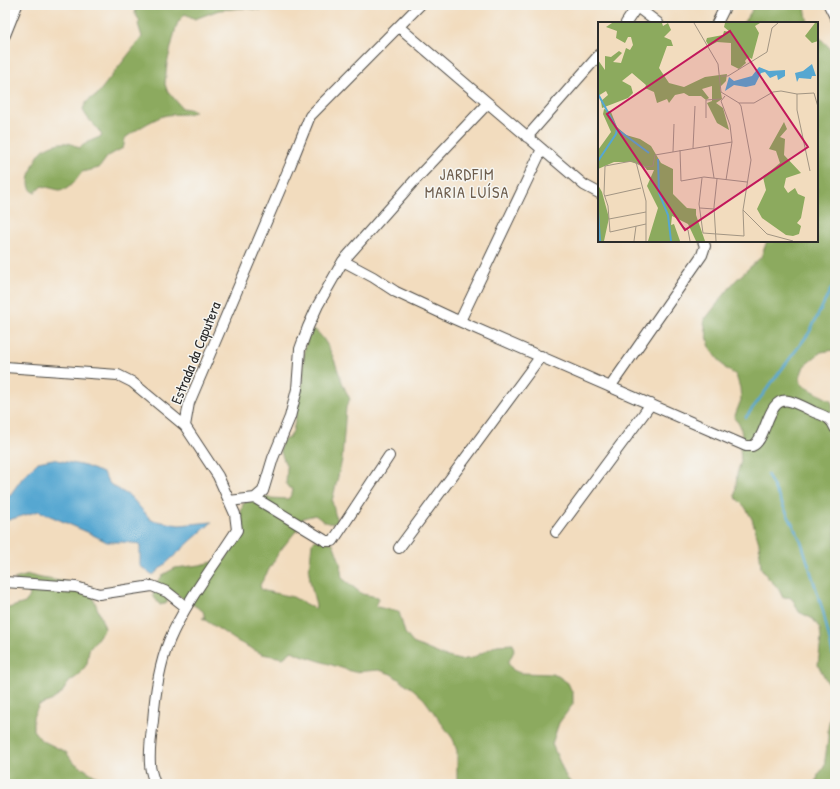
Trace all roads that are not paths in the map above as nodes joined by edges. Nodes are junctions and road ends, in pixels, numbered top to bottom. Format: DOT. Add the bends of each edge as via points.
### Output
graph roads {
  1 [pos="17,5"];
  2 [pos="420,5"];
  3 [pos="726,5"];
  4 [pos="829,5"];
  5 [pos="638,6"];
  6 [pos="835,17"];
  7 [pos="627,22"];
  8 [pos="657,22"];
  9 [pos="718,22"];
  10 [pos="399,27"];
  11 [pos="5,35"];
  12 [pos="598,56"];
  13 [pos="488,103"];
  14 [pos="527,136"];
  15 [pos="542,149"];
  16 [pos="598,191"];
  17 [pos="703,242"];
  18 [pos="343,261"];
  19 [pos="460,321"];
  20 [pos="542,356"];
  21 [pos="5,367"];
  22 [pos="610,387"];
  23 [pos="651,404"];
  24 [pos="185,426"];
  25 [pos="835,428"];
  26 [pos="389,456"];
  27 [pos="255,498"];
  28 [pos="229,501"];
  29 [pos="556,532"];
  30 [pos="400,548"];
  31 [pos="5,582"];
  32 [pos="186,608"];
  33 [pos="155,784"];
  1 -- 11 [label="street"];
  2 -- 10 [label="street, Estrada da Caputera"];
  3 -- 9 [label="street"];
  4 -- 6 [label="street"];
  5 -- 7 [label="street"];
  5 -- 8 [label="street"];
  10 -- 13 [label="street"];
  10 -- 24 [label="street, Estrada da Caputera" via="310,116 189,403"];
  12 -- 14 [label="street"];
  13 -- 14 [label="street"];
  13 -- 18 [label="street"];
  14 -- 15 [label="street"];
  15 -- 16 [label="street" via="584,185"];
  15 -- 19 [label="street"];
  17 -- 22 [label="street" via="705,246 702,255"];
  18 -- 19 [label="street" via="396,292"];
  18 -- 27 [label="street" via="308,327 300,349 297,389 290,417 263,491"];
  19 -- 20 [label="street"];
  20 -- 22 [label="street"];
  20 -- 30 [label="street"];
  21 -- 24 [label="street" via="118,375 132,382"];
  22 -- 23 [label="street"];
  23 -- 25 [label="street" via="746,446 753,446 758,442 773,409 779,402 788,400 828,418"];
  23 -- 29 [label="street"];
  24 -- 28 [label="street, Estrada da Caputera" via="218,476"];
  26 -- 27 [label="street" via="333,541 326,541"];
  27 -- 28 [label="street"];
  28 -- 32 [label="street, Estrada da Caputera" via="235,514 237,530"];
  31 -- 32 [label="street" via="76,587 99,594 152,586 167,592"];
  32 -- 33 [label="street, Estrada da Caputera" via="169,643 155,700 150,765"];
}
